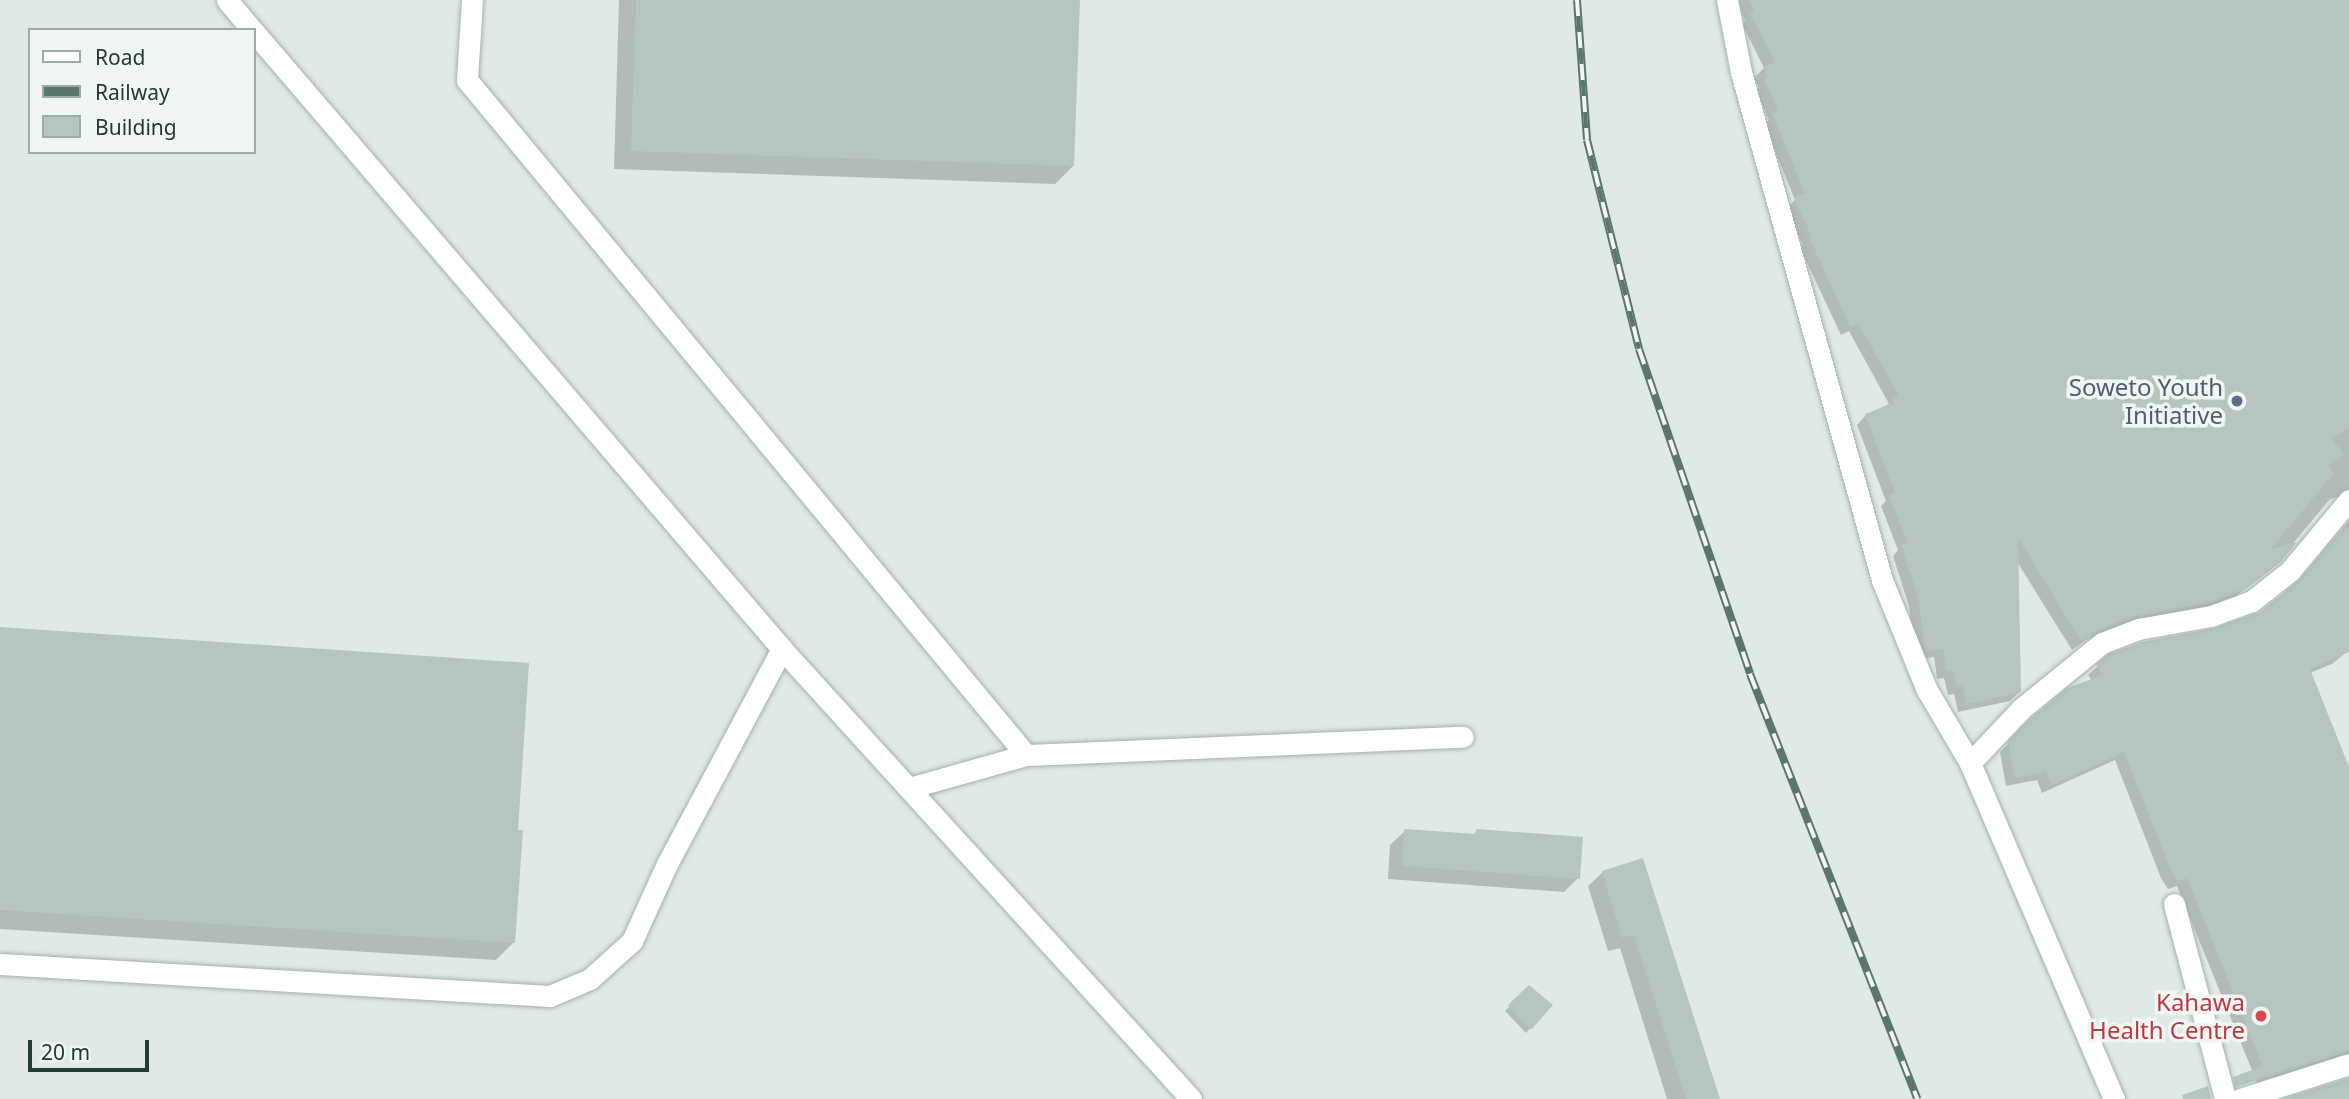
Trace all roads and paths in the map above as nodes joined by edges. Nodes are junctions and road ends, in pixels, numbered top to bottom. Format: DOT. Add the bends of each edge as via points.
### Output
graph roads {
  1 [pos="227,0"];
  2 [pos="472,0"];
  3 [pos="1727,0"];
  4 [pos="250,28"];
  5 [pos="256,35"];
  6 [pos="2349,500"];
  7 [pos="782,649"];
  8 [pos="1463,737"];
  9 [pos="1026,755"];
  10 [pos="1970,763"];
  11 [pos="909,788"];
  12 [pos="2174,904"];
  13 [pos="0,964"];
  14 [pos="2349,1064"];
  15 [pos="1191,1099"];
  16 [pos="2115,1099"];
  17 [pos="2225,1099"];
  18 [pos="2241,1099"];
  1 -- 4 [label="street"];
  2 -- 9 [label="street" via="467,80"];
  3 -- 10 [label="street" via="1741,72 1882,580 1927,690"];
  5 -- 7 [label="street"];
  6 -- 10 [label="street" via="2290,571 2252,601 2211,616 2138,629 2102,643 2021,709"];
  7 -- 11 [label="street"];
  7 -- 13 [label="street" via="667,864 632,941 590,979 550,996"];
  8 -- 9 [label="street"];
  9 -- 11 [label="street"];
  10 -- 16 [label="street"];
  11 -- 15 [label="street"];
  12 -- 17 [label="street"];
  14 -- 18 [label="street"];
}
